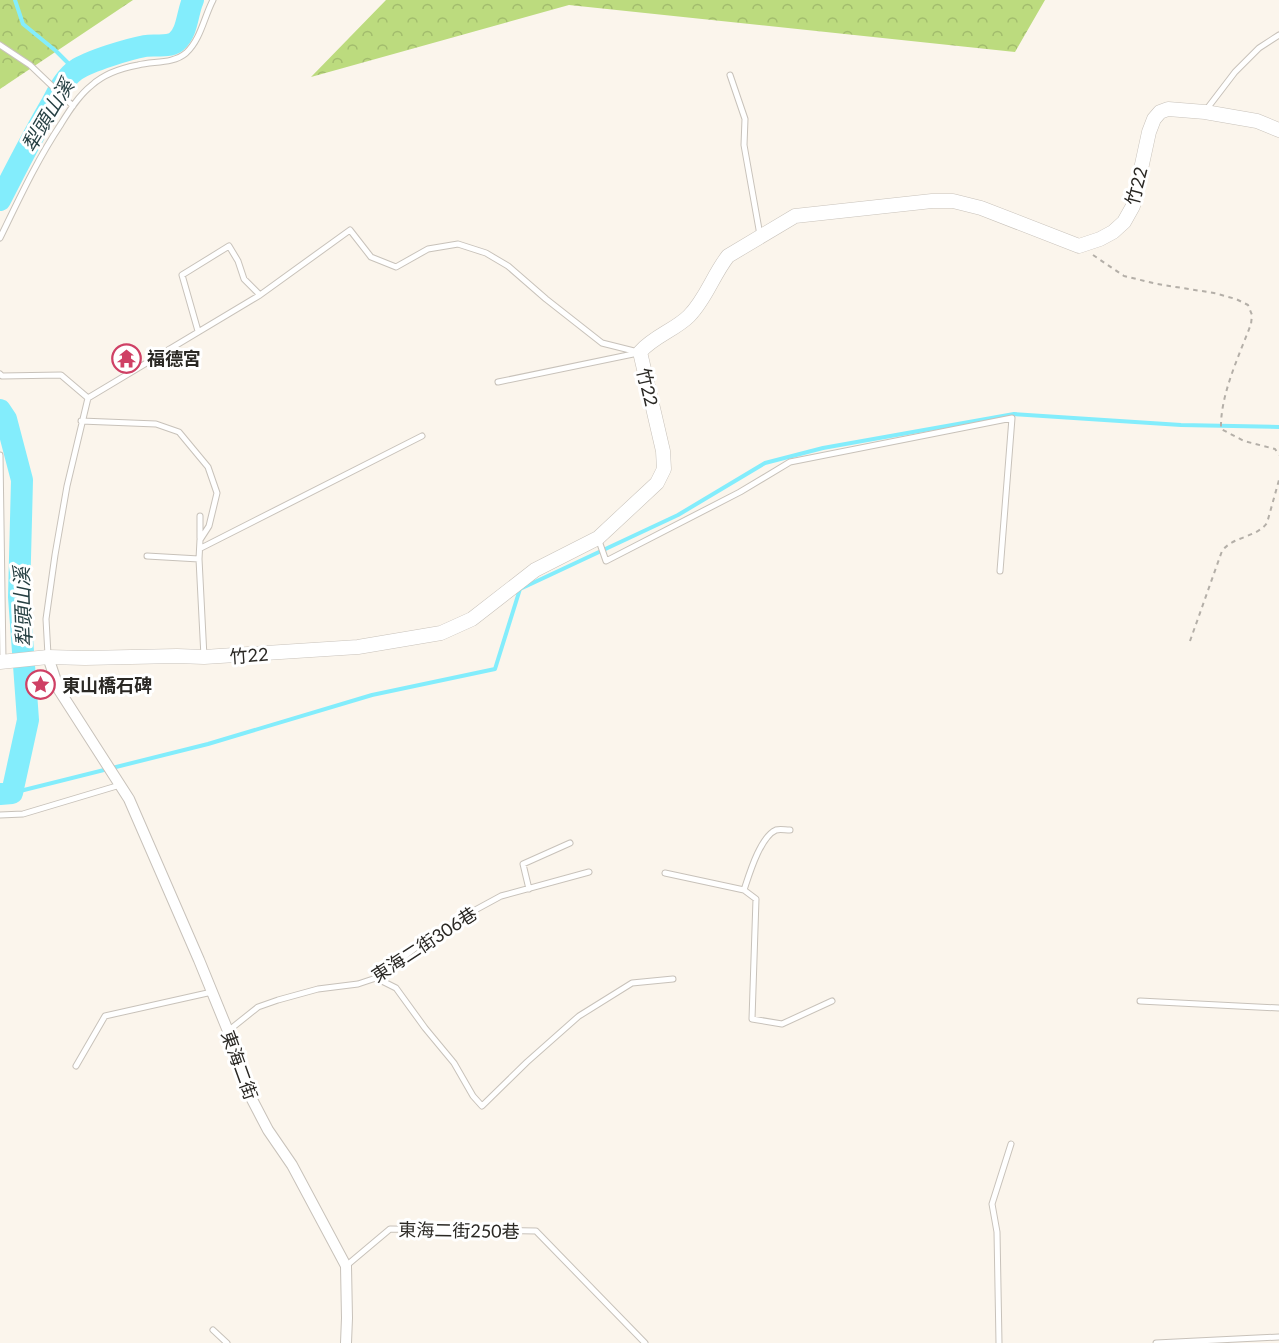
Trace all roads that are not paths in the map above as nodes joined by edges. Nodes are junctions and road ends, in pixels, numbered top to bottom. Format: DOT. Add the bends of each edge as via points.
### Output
graph roads {
  1 [pos="213,0"];
  2 [pos="1279,35"];
  3 [pos="0,45"];
  4 [pos="730,75"];
  5 [pos="73,106"];
  6 [pos="1205,112"];
  7 [pos="1279,130"];
  8 [pos="760,237"];
  9 [pos="0,238"];
  10 [pos="260,295"];
  11 [pos="198,331"];
  12 [pos="640,352"];
  13 [pos="1,376"];
  14 [pos="498,382"];
  15 [pos="88,398"];
  16 [pos="81,421"];
  17 [pos="422,436"];
  18 [pos="0,454"];
  19 [pos="200,516"];
  20 [pos="598,538"];
  21 [pos="200,540"];
  22 [pos="201,548"];
  23 [pos="147,556"];
  24 [pos="199,559"];
  25 [pos="1000,570"];
  26 [pos="48,657"];
  27 [pos="204,657"];
  28 [pos="2,662"];
  29 [pos="120,785"];
  30 [pos="0,815"];
  31 [pos="790,830"];
  32 [pos="570,843"];
  33 [pos="589,872"];
  34 [pos="665,873"];
  35 [pos="529,889"];
  36 [pos="744,890"];
  37 [pos="376,978"];
  38 [pos="673,979"];
  39 [pos="212,992"];
  40 [pos="832,1001"];
  41 [pos="1140,1001"];
  42 [pos="1279,1008"];
  43 [pos="228,1031"];
  44 [pos="76,1065"];
  45 [pos="1011,1144"];
  46 [pos="346,1266"];
  47 [pos="213,1330"];
  48 [pos="1279,1336"];
  49 [pos="227,1343"];
  50 [pos="346,1343"];
  51 [pos="645,1343"];
  52 [pos="999,1343"];
  53 [pos="1156,1343"];
  1 -- 5 [label="lane" via="198,37 185,53 164,62 139,64 107,74"];
  2 -- 6 [label="lane" via="1235,72"];
  3 -- 5 [label="lane" via="30,64"];
  4 -- 8 [label="lane" via="745,119 744,145"];
  5 -- 9 [label="lane" via="43,151"];
  6 -- 7 [label="street, 竹22 / 竹22" via="1257,121"];
  6 -- 8 [label="street, 竹22 / 竹22" via="1160,112 1151,126 1133,206 1124,222 1100,239 1079,246 953,201 795,216"];
  8 -- 12 [label="street, 竹22 / 竹22" via="728,256 698,307"];
  10 -- 11 [label="lane"];
  10 -- 11 [label="lane" via="244,279 229,246 182,275"];
  10 -- 12 [label="lane" via="350,230 371,257 396,267 428,249 458,244 486,253 508,266 602,343"];
  11 -- 15 [label="lane"];
  12 -- 14 [label="lane"];
  12 -- 20 [label="street, 竹22 / 竹22" via="664,469 657,483"];
  13 -- 15 [label="lane" via="61,375"];
  15 -- 16 [label="lane"];
  16 -- 21 [label="lane" via="156,424 179,432 208,467 217,493 209,526"];
  16 -- 26 [label="lane" via="46,619"];
  17 -- 22 [label="lane"];
  18 -- 28 [label="lane"];
  19 -- 21 [label="lane"];
  20 -- 25 [label="lane" via="606,561 790,462 1012,418"];
  20 -- 27 [label="street, 竹22 / 竹22" via="535,570 472,619 441,633 358,646"];
  21 -- 22 [label="lane"];
  22 -- 24 [label="lane"];
  23 -- 24 [label="lane"];
  24 -- 27 [label="lane"];
  26 -- 27 [label="street, 竹22 / 竹22"];
  26 -- 28 [label="street, 竹22"];
  26 -- 29 [label="street, 東海二街" via="59,690"];
  29 -- 30 [label="lane" via="23,814"];
  29 -- 39 [label="street, 東海二街"];
  31 -- 36 [label="lane" via="778,829 770,834 755,858"];
  32 -- 35 [label="lane" via="523,864"];
  33 -- 35 [label="lane, 東海二街306巷"];
  34 -- 36 [label="lane"];
  35 -- 37 [label="lane, 東海二街306巷" via="501,896 466,915"];
  36 -- 40 [label="lane" via="756,899 752,1019 782,1024"];
  37 -- 38 [label="lane" via="396,988 482,1106 579,1016 632,983"];
  37 -- 43 [label="lane, 東海二街306巷" via="318,989 258,1007"];
  39 -- 43 [label="street, 東海二街"];
  39 -- 44 [label="lane" via="105,1016"];
  41 -- 42 [label="lane"];
  43 -- 46 [label="street, 東海二街" via="245,1086"];
  45 -- 52 [label="lane" via="992,1204 997,1232"];
  46 -- 50 [label="street, 東海二街"];
  46 -- 51 [label="lane, 東海二街250巷" via="390,1228 536,1231"];
  47 -- 49 [label="lane"];
  48 -- 53 [label="lane"];
}
